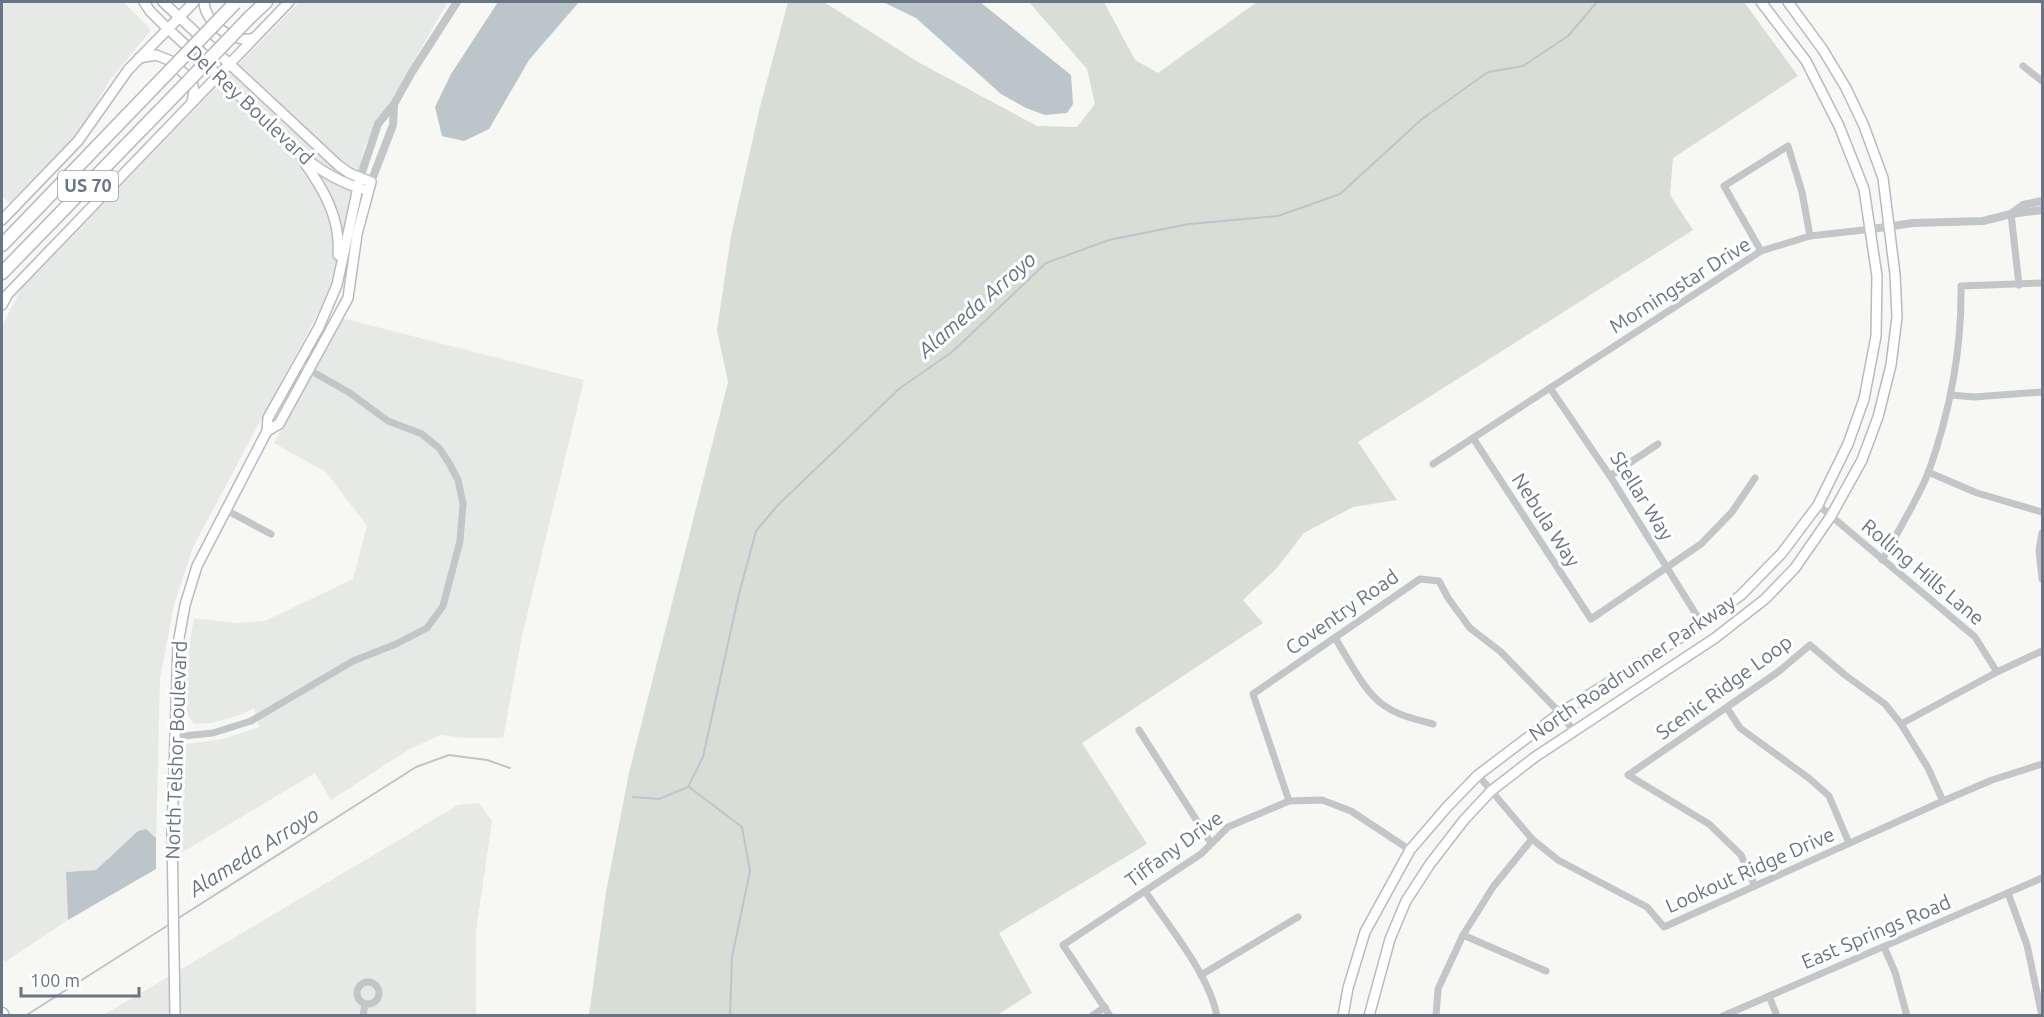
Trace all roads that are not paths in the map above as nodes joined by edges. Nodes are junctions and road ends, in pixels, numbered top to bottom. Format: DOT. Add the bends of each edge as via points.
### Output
graph roads {
  1 [pos="144,2"];
  2 [pos="164,2"];
  3 [pos="194,2"];
  4 [pos="204,2"];
  5 [pos="236,2"];
  6 [pos="266,2"];
  7 [pos="289,2"];
  8 [pos="457,2"];
  9 [pos="1761,2"];
  10 [pos="1788,2"];
  11 [pos="178,16"];
  12 [pos="167,28"];
  13 [pos="254,38"];
  14 [pos="138,59"];
  15 [pos="229,65"];
  16 [pos="2023,66"];
  17 [pos="218,75"];
  18 [pos="2043,81"];
  19 [pos="192,102"];
  20 [pos="394,104"];
  21 [pos="298,130"];
  22 [pos="285,141"];
  23 [pos="297,152"];
  24 [pos="360,178"];
  25 [pos="370,186"];
  26 [pos="357,188"];
  27 [pos="2043,201"];
  28 [pos="2043,210"];
  29 [pos="2011,214"];
  30 [pos="2,220"];
  31 [pos="48,227"];
  32 [pos="1890,227"];
  33 [pos="1872,229"];
  34 [pos="1810,236"];
  35 [pos="2,245"];
  36 [pos="1761,252"];
  37 [pos="2,273"];
  38 [pos="2043,283"];
  39 [pos="2,284"];
  40 [pos="337,285"];
  41 [pos="2019,285"];
  42 [pos="2,305"];
  43 [pos="299,364"];
  44 [pos="309,370"];
  45 [pos="1551,388"];
  46 [pos="2043,392"];
  47 [pos="1951,395"];
  48 [pos="267,431"];
  49 [pos="1473,438"];
  50 [pos="1658,444"];
  51 [pos="1433,464"];
  52 [pos="1928,472"];
  53 [pos="1610,476"];
  54 [pos="1755,478"];
  55 [pos="1818,505"];
  56 [pos="226,510"];
  57 [pos="2043,512"];
  58 [pos="1831,516"];
  59 [pos="2043,533"];
  60 [pos="271,534"];
  61 [pos="1882,560"];
  62 [pos="1667,568"];
  63 [pos="2043,579"];
  64 [pos="1702,624"];
  65 [pos="1335,638"];
  66 [pos="2043,651"];
  67 [pos="1997,672"];
  68 [pos="1727,708"];
  69 [pos="1560,713"];
  70 [pos="1433,724"];
  71 [pos="1901,724"];
  72 [pos="1139,730"];
  73 [pos="1574,731"];
  74 [pos="174,736"];
  75 [pos="2043,764"];
  76 [pos="1478,775"];
  77 [pos="1491,792"];
  78 [pos="1288,801"];
  79 [pos="1943,801"];
  80 [pos="1532,838"];
  81 [pos="1211,843"];
  82 [pos="1849,843"];
  83 [pos="1410,850"];
  84 [pos="2043,878"];
  85 [pos="1755,886"];
  86 [pos="1145,891"];
  87 [pos="2008,893"];
  88 [pos="1298,917"];
  89 [pos="1463,935"];
  90 [pos="1884,947"];
  91 [pos="1546,971"];
  92 [pos="1201,975"];
  93 [pos="1769,996"];
  94 [pos="365,1004"];
  95 [pos="1105,1007"];
  96 [pos="175,1016"];
  97 [pos="363,1016"];
  98 [pos="1092,1016"];
  99 [pos="1110,1016"];
  100 [pos="1217,1016"];
  101 [pos="1343,1016"];
  102 [pos="1369,1016"];
  103 [pos="1436,1016"];
  104 [pos="1723,1016"];
  105 [pos="1777,1016"];
  106 [pos="1907,1016"];
  107 [pos="2042,1016"];
  1 -- 12 [label="main road, Del Rey Boulevard"];
  2 -- 11 [label="main road, Del Rey Boulevard"];
  3 -- 11 [label="main road"];
  4 -- 13 [label="main road" via="210,19 229,35"];
  5 -- 35 [label="highway, US 70, bridge"];
  6 -- 31 [label="highway, US 70, bridge"];
  7 -- 13 [label="main road"];
  8 -- 20 [label="street"];
  9 -- 33 [label="main road, North Roadrunner Parkway" via="1806,61 1839,126 1864,189"];
  10 -- 32 [label="main road, North Roadrunner Parkway" via="1823,50 1864,126 1883,178"];
  11 -- 12 [label="main road"];
  11 -- 15 [label="main road, Del Rey Boulevard"];
  12 -- 14 [label="main road"];
  12 -- 17 [label="main road, Del Rey Boulevard"];
  13 -- 15 [label="main road"];
  14 -- 19 [label="main road" via="156,55 171,61 192,81"];
  14 -- 30 [label="main road" via="78,141"];
  15 -- 17 [label="main road"];
  15 -- 21 [label="main road, Del Rey Boulevard"];
  16 -- 18 [label="street"];
  17 -- 19 [label="main road"];
  17 -- 22 [label="main road, Del Rey Boulevard"];
  19 -- 42 [label="main road"];
  20 -- 24 [label="street" via="378,124"];
  20 -- 25 [label="street" via="393,125"];
  21 -- 22 [label="main road"];
  21 -- 24 [label="main road, Del Rey Boulevard" via="338,165"];
  22 -- 23 [label="main road, Del Rey Boulevard"];
  23 -- 26 [label="main road, Del Rey Boulevard" via="326,173"];
  23 -- 40 [label="main road" via="321,185 331,207 339,250"];
  24 -- 25 [label="main road, Del Rey Boulevard"];
  24 -- 26 [label="main road, North Telshor Boulevard"];
  25 -- 26 [label="main road, Del Rey Boulevard"];
  25 -- 44 [label="main road, North Telshor Boulevard" via="357,234 348,298"];
  26 -- 40 [label="main road, North Telshor Boulevard"];
  27 -- 29 [label="street, Morningstar Drive"];
  28 -- 29 [label="street, Morningstar Drive"];
  29 -- 32 [label="street, Morningstar Drive" via="1972,222 1921,222"];
  29 -- 41 [label="street"];
  31 -- 37 [label="highway, US 70"];
  31 -- 39 [label="highway" via="44,237"];
  32 -- 33 [label="street, Morningstar Drive"];
  32 -- 58 [label="main road, North Roadrunner Parkway" via="1897,317 1892,364 1862,460"];
  33 -- 34 [label="street, Morningstar Drive"];
  33 -- 55 [label="main road, North Roadrunner Parkway" via="1877,276 1876,336 1864,399 1848,444"];
  34 -- 36 [label="street, Morningstar Drive"];
  34 -- 36 [label="street" via="1788,146 1724,186"];
  36 -- 45 [label="street, Morningstar Drive"];
  38 -- 41 [label="street"];
  40 -- 43 [label="main road, North Telshor Boulevard"];
  41 -- 47 [label="street" via="1960,286 1961,324"];
  43 -- 44 [label="street"];
  43 -- 48 [label="main road, North Telshor Boulevard" via="268,418"];
  44 -- 48 [label="main road, North Telshor Boulevard" via="279,424"];
  44 -- 74 [label="street" via="388,421 422,434 449,463 458,480 463,504 460,541 443,606 426,628 353,661 251,721 213,733"];
  45 -- 49 [label="street, Morningstar Drive"];
  45 -- 53 [label="street, Stellar Way"];
  46 -- 47 [label="street"];
  47 -- 52 [label="street"];
  48 -- 56 [label="main road, North Telshor Boulevard"];
  49 -- 51 [label="street, Morningstar Drive"];
  49 -- 62 [label="street, Nebula Way" via="1591,619"];
  50 -- 53 [label="street"];
  52 -- 57 [label="street" via="1977,493"];
  52 -- 61 [label="street"];
  53 -- 62 [label="street, Stellar Way"];
  54 -- 62 [label="street" via="1732,512 1709,536"];
  55 -- 58 [label="street, Rolling Hills Lane"];
  55 -- 64 [label="main road, North Roadrunner Parkway" via="1758,578"];
  56 -- 60 [label="street"];
  56 -- 74 [label="main road, North Telshor Boulevard" via="197,566 185,605 178,644"];
  58 -- 61 [label="street, Rolling Hills Lane"];
  58 -- 73 [label="main road, North Roadrunner Parkway" via="1796,568 1766,599 1715,638"];
  59 -- 63 [label="street" via="2039,549"];
  61 -- 67 [label="street, Rolling Hills Lane" via="1975,637"];
  62 -- 64 [label="street, Stellar Way"];
  64 -- 69 [label="main road, North Roadrunner Parkway"];
  65 -- 69 [label="street, Coventry Road" via="1420,579 1439,581 1470,628 1501,652"];
  65 -- 70 [label="street" via="1382,705 1399,715"];
  65 -- 78 [label="street, Coventry Road" via="1252,693"];
  66 -- 67 [label="street"];
  67 -- 71 [label="street"];
  68 -- 71 [label="street, Scenic Ridge Loop" via="1810,645 1885,704"];
  68 -- 82 [label="street" via="1740,728 1828,796"];
  68 -- 85 [label="street, Scenic Ridge Loop" via="1628,775 1709,824 1741,855"];
  69 -- 73 [label="street, Coventry Road"];
  69 -- 76 [label="main road, North Roadrunner Parkway"];
  71 -- 79 [label="street, Scenic Ridge Loop"];
  72 -- 81 [label="street"];
  73 -- 77 [label="main road, North Roadrunner Parkway"];
  74 -- 96 [label="main road, North Telshor Boulevard"];
  75 -- 79 [label="street, Lookout Ridge Drive"];
  76 -- 77 [label="street, Lookout Ridge Drive"];
  76 -- 83 [label="main road, North Roadrunner Parkway"];
  77 -- 80 [label="street, Lookout Ridge Drive"];
  77 -- 102 [label="main road, North Roadrunner Parkway" via="1464,820 1406,901 1387,950"];
  78 -- 81 [label="street, Tiffany Drive" via="1228,827"];
  78 -- 83 [label="street, Tiffany Drive" via="1323,800 1352,811"];
  79 -- 82 [label="street, Lookout Ridge Drive"];
  80 -- 85 [label="street, Lookout Ridge Drive" via="1558,860 1647,906 1664,927"];
  80 -- 89 [label="street" via="1493,887"];
  81 -- 86 [label="street, Tiffany Drive" via="1201,854"];
  82 -- 85 [label="street, Lookout Ridge Drive"];
  83 -- 101 [label="main road, North Roadrunner Parkway" via="1365,932"];
  84 -- 87 [label="street, East Springs Road"];
  86 -- 92 [label="street"];
  86 -- 95 [label="street, Tiffany Drive" via="1063,945"];
  87 -- 90 [label="street, East Springs Road"];
  87 -- 107 [label="street" via="2026,945"];
  88 -- 92 [label="street"];
  89 -- 91 [label="street"];
  89 -- 103 [label="street" via="1438,989"];
  90 -- 93 [label="street, East Springs Road"];
  90 -- 106 [label="street"];
  92 -- 100 [label="street"];
  93 -- 104 [label="street, East Springs Road"];
  93 -- 105 [label="street"];
  94 -- 97 [label="street"];
  95 -- 98 [label="street"];
  95 -- 99 [label="street"];
}
